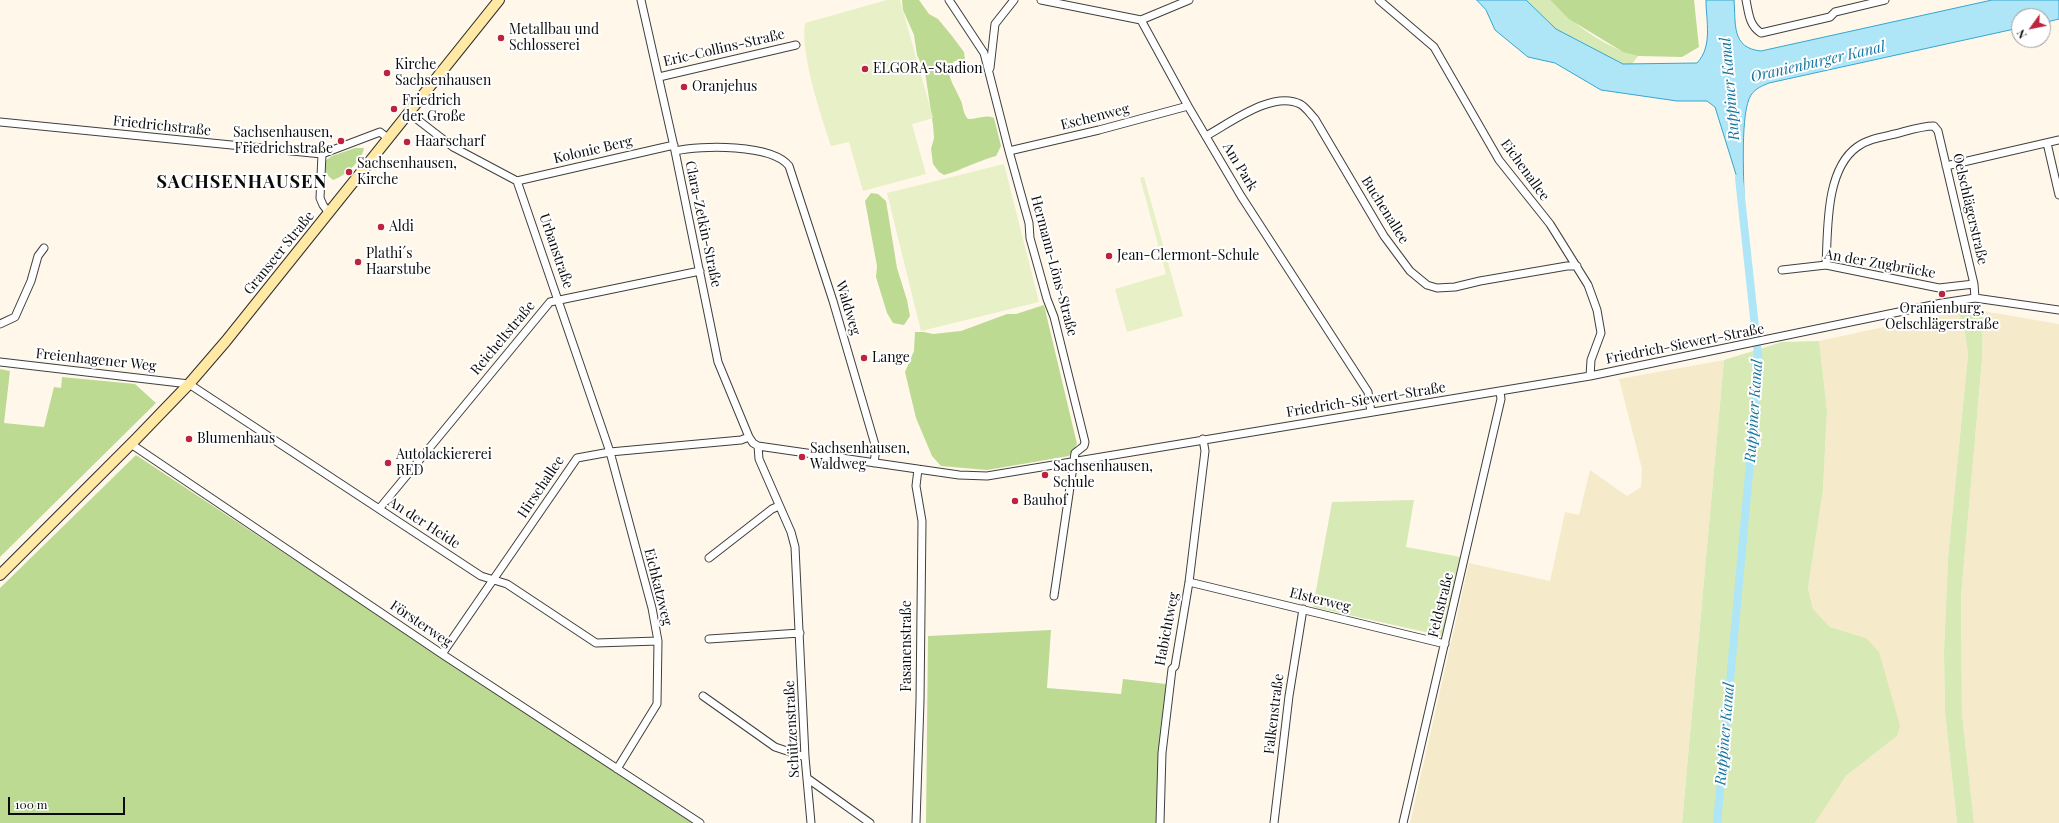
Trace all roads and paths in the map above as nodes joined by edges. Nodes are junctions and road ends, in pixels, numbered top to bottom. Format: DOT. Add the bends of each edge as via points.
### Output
graph roads {
  1 [pos="499,0"];
  2 [pos="641,0"];
  3 [pos="949,0"];
  4 [pos="1014,0"];
  5 [pos="1041,0"];
  6 [pos="1190,0"];
  7 [pos="1379,0"];
  8 [pos="1746,0"];
  9 [pos="1885,0"];
  10 [pos="1141,20"];
  11 [pos="796,45"];
  12 [pos="989,72"];
  13 [pos="659,77"];
  14 [pos="1188,106"];
  15 [pos="409,113"];
  16 [pos="0,122"];
  17 [pos="1206,136"];
  18 [pos="389,139"];
  19 [pos="2059,140"];
  20 [pos="2047,143"];
  21 [pos="674,148"];
  22 [pos="1009,151"];
  23 [pos="322,154"];
  24 [pos="786,163"];
  25 [pos="1946,166"];
  26 [pos="517,181"];
  27 [pos="2059,195"];
  28 [pos="329,213"];
  29 [pos="44,248"];
  30 [pos="1826,265"];
  31 [pos="1577,266"];
  32 [pos="1782,270"];
  33 [pos="700,271"];
  34 [pos="1974,284"];
  35 [pos="1975,298"];
  36 [pos="559,300"];
  37 [pos="2059,310"];
  38 [pos="0,324"];
  39 [pos="0,362"];
  40 [pos="1590,376"];
  41 [pos="189,384"];
  42 [pos="1500,392"];
  43 [pos="1371,412"];
  44 [pos="749,437"];
  45 [pos="1203,440"];
  46 [pos="131,444"];
  47 [pos="758,446"];
  48 [pos="610,452"];
  49 [pos="1073,462"];
  50 [pos="874,463"];
  51 [pos="918,469"];
  52 [pos="779,506"];
  53 [pos="379,509"];
  54 [pos="709,558"];
  55 [pos="0,575"];
  56 [pos="494,580"];
  57 [pos="1189,582"];
  58 [pos="1054,596"];
  59 [pos="1303,609"];
  60 [pos="800,633"];
  61 [pos="709,639"];
  62 [pos="658,641"];
  63 [pos="1445,644"];
  64 [pos="442,654"];
  65 [pos="703,696"];
  66 [pos="805,758"];
  67 [pos="617,769"];
  68 [pos="808,778"];
  69 [pos="700,823"];
  70 [pos="811,823"];
  71 [pos="870,823"];
  72 [pos="916,823"];
  73 [pos="1160,823"];
  74 [pos="1274,823"];
  75 [pos="1402,823"];
  1 -- 15 [label="main road, Granseer Straße"];
  2 -- 13 [label="street, Clara-Zetkin-Straße"];
  3 -- 12 [label="street, Hermann-Löns-Straße" via="980,44"];
  4 -- 12 [label="street, Hermann-Löns-Straße" via="995,24"];
  5 -- 10 [label="street"];
  6 -- 10 [label="street"];
  7 -- 31 [label="street, Eichenallee" via="1434,47 1500,160 1550,224"];
  8 -- 9 [label="street" via="1750,22 1762,33 1830,17 1836,12"];
  10 -- 14 [label="street, Am Park"];
  11 -- 13 [label="street, Eric-Collins-Straße"];
  12 -- 22 [label="street, Hermann-Löns-Straße"];
  13 -- 21 [label="street, Clara-Zetkin-Straße"];
  14 -- 17 [label="street, Am Park"];
  14 -- 22 [label="street, Eschenweg"];
  15 -- 18 [label="main road, Granseer Straße"];
  15 -- 26 [label="street" via="454,147"];
  16 -- 23 [label="street, Friedrichstraße"];
  17 -- 31 [label="street, Buchenallee" via="1272,101 1287,99 1302,104 1316,120 1384,236 1410,271 1427,285 1455,288"];
  17 -- 43 [label="street, Am Park" via="1241,196 1368,392"];
  18 -- 23 [label="street, Friedrichstraße" via="380,132"];
  18 -- 28 [label="main road, Granseer Straße"];
  19 -- 20 [label="street"];
  20 -- 25 [label="street"];
  20 -- 27 [label="street"];
  21 -- 24 [label="street, Kolonie Berg" via="747,149 770,153"];
  21 -- 26 [label="street, Kolonie Berg"];
  21 -- 33 [label="street, Clara-Zetkin-Straße"];
  22 -- 49 [label="street, Hermann-Löns-Straße" via="1028,215 1030,238 1082,424 1085,442 1075,453"];
  23 -- 28 [label="street" via="320,198"];
  24 -- 50 [label="street, Waldweg" via="792,171 836,308 876,448"];
  25 -- 30 [label="street, Oelschlägerstraße" via="1938,131 1934,126 1872,139 1857,147 1844,160 1834,184 1829,212"];
  25 -- 34 [label="street, Oelschlägerstraße"];
  26 -- 36 [label="street, Urbanstraße"];
  28 -- 41 [label="main road, Granseer Straße"];
  29 -- 38 [label="street" via="38,256 31,281 15,317"];
  30 -- 32 [label="street, An der Zugbrücke"];
  30 -- 34 [label="street, An der Zugbrücke" via="1939,288"];
  31 -- 40 [label="street, Eichenallee" via="1588,284 1601,333 1591,360"];
  33 -- 36 [label="street, Reicheltstraße"];
  33 -- 44 [label="street, Clara-Zetkin-Straße" via="718,362"];
  34 -- 35 [label="street, Oelschlägerstraße"];
  35 -- 37 [label="street, Friedrich-Siewert-Straße"];
  35 -- 40 [label="street, Friedrich-Siewert-Straße"];
  36 -- 48 [label="street, Urbanstraße"];
  36 -- 53 [label="street, Reicheltstraße" via="550,302"];
  39 -- 41 [label="street, Freienhagener Weg"];
  40 -- 42 [label="street, Friedrich-Siewert-Straße"];
  41 -- 46 [label="main road, Granseer Straße"];
  41 -- 53 [label="street, An der Heide"];
  42 -- 43 [label="street, Friedrich-Siewert-Straße"];
  42 -- 63 [label="street, Feldstraße" via="1501,399"];
  43 -- 45 [label="street, Friedrich-Siewert-Straße"];
  44 -- 47 [label="street, Clara-Zetkin-Straße" via="753,444"];
  44 -- 48 [label="street, Hirschallee" via="741,440"];
  45 -- 49 [label="street, Friedrich-Siewert-Straße"];
  45 -- 57 [label="street, Habichtweg" via="1205,451"];
  46 -- 55 [label="main road, Granseer Straße"];
  46 -- 64 [label="street, Försterweg"];
  47 -- 50 [label="street, Friedrich-Siewert-Straße"];
  47 -- 52 [label="street, Schützenstraße" via="759,459"];
  48 -- 56 [label="street, Hirschallee" via="577,458"];
  48 -- 62 [label="street, Eichkatzweg" via="652,608"];
  49 -- 51 [label="street, Friedrich-Siewert-Straße" via="987,476"];
  49 -- 58 [label="street" via="1071,491"];
  50 -- 51 [label="street, Friedrich-Siewert-Straße"];
  51 -- 72 [label="street, Fasanenstraße" via="916,486 922,521"];
  52 -- 54 [label="street"];
  52 -- 60 [label="street, Schützenstraße" via="796,547"];
  53 -- 56 [label="street, An der Heide" via="481,576"];
  56 -- 62 [label="street, An der Heide" via="507,584 596,643"];
  56 -- 64 [label="street, Hirschallee"];
  57 -- 59 [label="street, Elsterweg"];
  57 -- 73 [label="street, Habichtweg" via="1175,666 1172,669 1162,753"];
  59 -- 63 [label="street, Elsterweg"];
  59 -- 74 [label="street, Falkenstraße" via="1289,696"];
  60 -- 61 [label="street"];
  60 -- 66 [label="street, Schützenstraße"];
  62 -- 67 [label="street, Eichkatzweg" via="657,704"];
  63 -- 75 [label="street, Feldstraße"];
  64 -- 67 [label="street, Försterweg"];
  65 -- 66 [label="street" via="775,747"];
  66 -- 68 [label="street, Schützenstraße"];
  67 -- 69 [label="street, Försterweg"];
  68 -- 70 [label="street, Schützenstraße"];
  68 -- 71 [label="street"];
}
